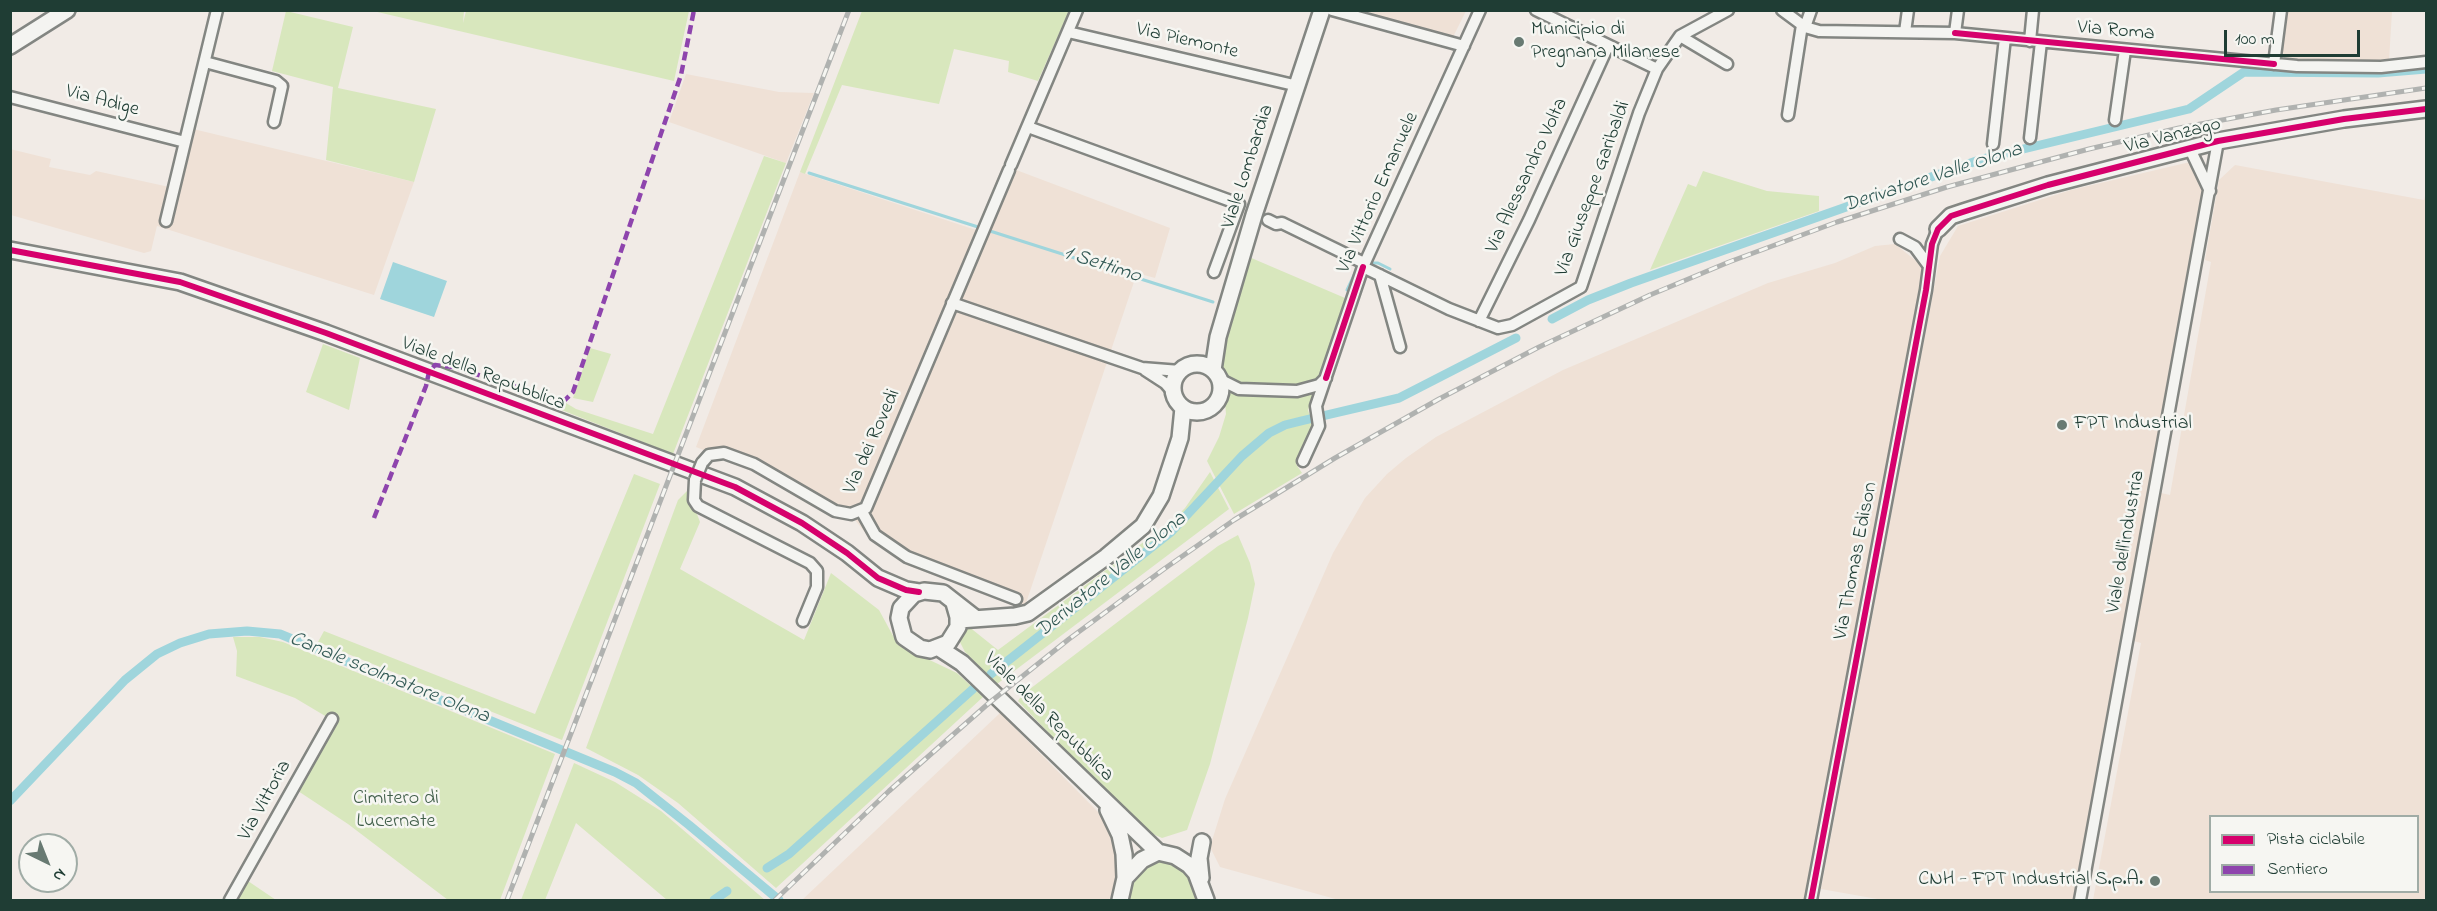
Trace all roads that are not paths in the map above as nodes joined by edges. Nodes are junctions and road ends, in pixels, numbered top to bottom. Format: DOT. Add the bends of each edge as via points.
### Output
graph roads {
  1 [pos="67,10"];
  2 [pos="217,10"];
  3 [pos="1077,10"];
  4 [pos="1322,10"];
  5 [pos="1332,10"];
  6 [pos="1480,10"];
  7 [pos="1536,10"];
  8 [pos="1728,10"];
  9 [pos="1782,10"];
  10 [pos="1811,10"];
  11 [pos="1908,10"];
  12 [pos="1958,10"];
  13 [pos="2033,10"];
  14 [pos="2281,10"];
  15 [pos="1803,26"];
  16 [pos="1068,32"];
  17 [pos="1905,32"];
  18 [pos="1955,33"];
  19 [pos="1680,36"];
  20 [pos="2005,38"];
  21 [pos="2030,40"];
  22 [pos="2042,42"];
  23 [pos="10,46"];
  24 [pos="1464,46"];
  25 [pos="1608,46"];
  26 [pos="2125,50"];
  27 [pos="205,62"];
  28 [pos="2427,62"];
  29 [pos="1727,64"];
  30 [pos="2274,64"];
  31 [pos="1657,69"];
  32 [pos="1298,86"];
  33 [pos="10,97"];
  34 [pos="2427,109"];
  35 [pos="1788,114"];
  36 [pos="2115,120"];
  37 [pos="274,122"];
  38 [pos="1028,126"];
  39 [pos="2030,138"];
  40 [pos="2218,141"];
  41 [pos="185,142"];
  42 [pos="1993,144"];
  43 [pos="2190,149"];
  44 [pos="2211,191"];
  45 [pos="1268,220"];
  46 [pos="166,221"];
  47 [pos="1938,229"];
  48 [pos="1900,239"];
  49 [pos="10,250"];
  50 [pos="1364,265"];
  51 [pos="1929,266"];
  52 [pos="1214,272"];
  53 [pos="1380,275"];
  54 [pos="952,303"];
  55 [pos="1479,321"];
  56 [pos="1218,337"];
  57 [pos="1400,347"];
  58 [pos="1198,364"];
  59 [pos="1142,368"];
  60 [pos="1180,371"];
  61 [pos="1216,375"];
  62 [pos="1326,378"];
  63 [pos="1173,392"];
  64 [pos="1183,408"];
  65 [pos="1200,412"];
  66 [pos="1180,438"];
  67 [pos="1303,461"];
  68 [pos="861,510"];
  69 [pos="878,578"];
  70 [pos="919,592"];
  71 [pos="1016,599"];
  72 [pos="954,603"];
  73 [pos="900,612"];
  74 [pos="975,618"];
  75 [pos="959,620"];
  76 [pos="803,621"];
  77 [pos="954,636"];
  78 [pos="939,648"];
  79 [pos="962,663"];
  80 [pos="332,719"];
  81 [pos="1104,803"];
  82 [pos="1202,842"];
  83 [pos="1158,852"];
  84 [pos="1125,878"];
  85 [pos="1206,896"];
  86 [pos="230,900"];
  87 [pos="1120,900"];
  88 [pos="1811,900"];
  89 [pos="2080,900"];
  1 -- 23 [label="street"];
  2 -- 27 [label="street"];
  3 -- 16 [label="street, Via dei Rovedi"];
  4 -- 32 [label="street, Viale Lombardia"];
  5 -- 24 [label="street"];
  6 -- 24 [label="street, Via Vittorio Emanuele"];
  7 -- 25 [label="street"];
  8 -- 19 [label="street, Via Giuseppe Garibaldi"];
  9 -- 15 [label="street, Via Roma"];
  10 -- 15 [label="street"];
  11 -- 17 [label="street"];
  12 -- 18 [label="street"];
  13 -- 21 [label="street"];
  14 -- 30 [label="street"];
  15 -- 17 [label="street, Via Roma" via="1820,31"];
  15 -- 35 [label="street"];
  16 -- 32 [label="street, Via Piemonte"];
  16 -- 38 [label="street, Via dei Rovedi"];
  17 -- 18 [label="street, Via Roma"];
  18 -- 20 [label="street, Via Roma"];
  19 -- 29 [label="street"];
  19 -- 31 [label="street, Via Giuseppe Garibaldi"];
  20 -- 21 [label="street, Via Roma"];
  20 -- 42 [label="street"];
  21 -- 22 [label="street, Via Roma"];
  22 -- 26 [label="street, Via Roma"];
  22 -- 39 [label="street"];
  24 -- 50 [label="street, Via Vittorio Emanuele"];
  25 -- 31 [label="street"];
  25 -- 55 [label="street, Via Alessandro Volta"];
  26 -- 30 [label="street, Via Roma"];
  26 -- 36 [label="street"];
  27 -- 37 [label="street" via="282,86"];
  27 -- 41 [label="street"];
  28 -- 30 [label="street, Via Roma" via="2381,67"];
  31 -- 55 [label="street, Via Giuseppe Garibaldi" via="1581,287 1504,328"];
  32 -- 56 [label="street, Viale Lombardia"];
  33 -- 41 [label="street, Via Adige"];
  34 -- 40 [label="street, Via Vanzago"];
  38 -- 52 [label="street" via="1239,204"];
  38 -- 54 [label="street, Via dei Rovedi"];
  40 -- 43 [label="street, Via Vanzago"];
  40 -- 44 [label="street, Viale dell'industria"];
  41 -- 46 [label="street"];
  43 -- 44 [label="street"];
  43 -- 47 [label="street, Via Vanzago" via="1963,212 1951,216"];
  44 -- 89 [label="street, Viale dell'industria"];
  45 -- 50 [label="street, Via Giuseppe Garibaldi" via="1282,223"];
  47 -- 51 [label="street, Via Thomas Edison"];
  48 -- 51 [label="street" via="1915,247"];
  49 -- 69 [label="street, Viale della Repubblica" via="154,275 204,290 735,487 810,528"];
  50 -- 53 [label="street, Via Giuseppe Garibaldi"];
  50 -- 62 [label="street, Via Vittorio Emanuele"];
  51 -- 88 [label="street, Via Thomas Edison"];
  53 -- 55 [label="street, Via Giuseppe Garibaldi"];
  53 -- 57 [label="street"];
  54 -- 59 [label="street"];
  54 -- 68 [label="street, Via dei Rovedi" via="870,502"];
  56 -- 58 [label="street, Viale Lombardia"];
  56 -- 61 [label="street, Viale Lombardia"];
  58 -- 60 [label="street"];
  58 -- 61 [label="street"];
  59 -- 60 [label="street"];
  59 -- 63 [label="street"];
  60 -- 63 [label="street"];
  61 -- 62 [label="street" via="1239,389 1297,391 1319,385"];
  61 -- 65 [label="street" via="1220,397"];
  62 -- 67 [label="street, Via Vittorio Emanuele"];
  63 -- 64 [label="street"];
  64 -- 65 [label="street"];
  64 -- 66 [label="street"];
  65 -- 66 [label="street"];
  66 -- 74 [label="street" via="1161,495 1143,526 1028,613"];
  68 -- 71 [label="street" via="875,535 907,557"];
  68 -- 76 [label="street, Via dei Rovedi, bridge" via="851,514 835,511 754,464 724,453 709,455 702,463 695,480 694,500 698,506 810,563 818,571 817,587"];
  69 -- 70 [label="street, Viale della Repubblica"];
  69 -- 73 [label="street, Viale della Repubblica"];
  70 -- 72 [label="street" via="943,593"];
  70 -- 73 [label="street" via="907,600"];
  72 -- 74 [label="street"];
  72 -- 75 [label="street"];
  73 -- 78 [label="street" via="900,628 911,644 930,650"];
  74 -- 75 [label="street"];
  75 -- 77 [label="street"];
  77 -- 78 [label="street"];
  77 -- 79 [label="street, Viale della Repubblica"];
  78 -- 79 [label="street, Viale della Repubblica"];
  79 -- 81 [label="street, Viale della Repubblica"];
  80 -- 86 [label="street, Via Vittoria"];
  81 -- 83 [label="street, Viale della Repubblica"];
  81 -- 84 [label="street, Viale della Repubblica" via="1120,835"];
  82 -- 85 [label="street" via="1199,870"];
  83 -- 84 [label="street" via="1142,860"];
  83 -- 85 [label="street" via="1189,865"];
  84 -- 87 [label="street"];
}
